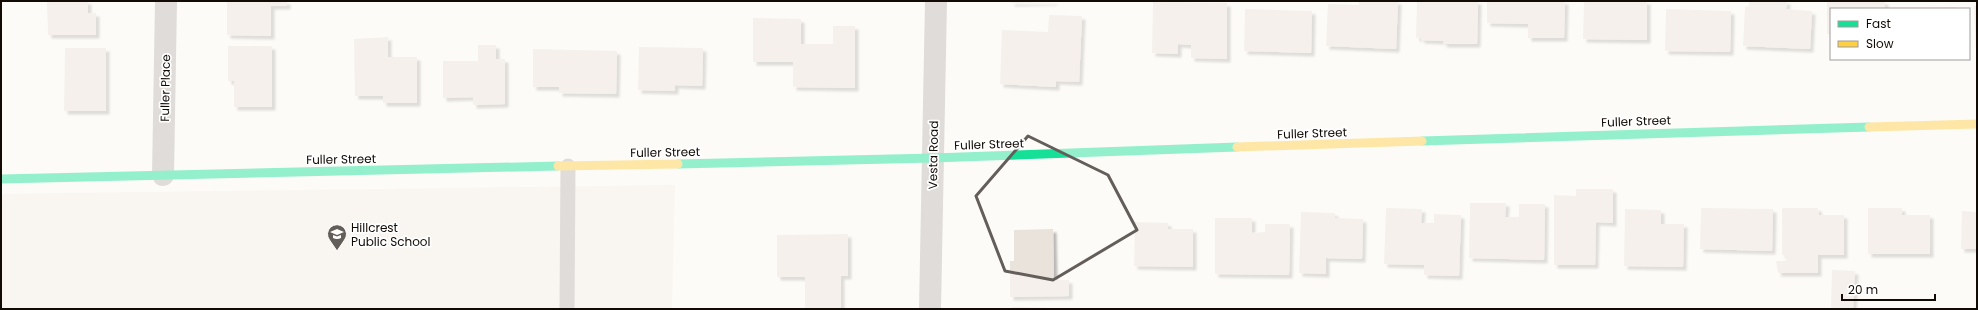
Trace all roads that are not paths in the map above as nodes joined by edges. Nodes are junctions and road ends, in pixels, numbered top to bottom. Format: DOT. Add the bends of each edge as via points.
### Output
graph roads {
  1 [pos="166,1"];
  2 [pos="936,1"];
  3 [pos="1977,124"];
  4 [pos="933,158"];
  5 [pos="568,166"];
  6 [pos="163,175"];
  7 [pos="1,179"];
  8 [pos="567,309"];
  9 [pos="930,309"];
  1 -- 6 [label="street, Fuller Place"];
  2 -- 4 [label="street, Vesta Road"];
  3 -- 4 [label="street, Fuller Street"];
  4 -- 5 [label="street, Fuller Street"];
  4 -- 9 [label="street, Vesta Road"];
  5 -- 6 [label="street, Fuller Street"];
  5 -- 8 [label="lane"];
  6 -- 7 [label="street, Fuller Street"];
}
